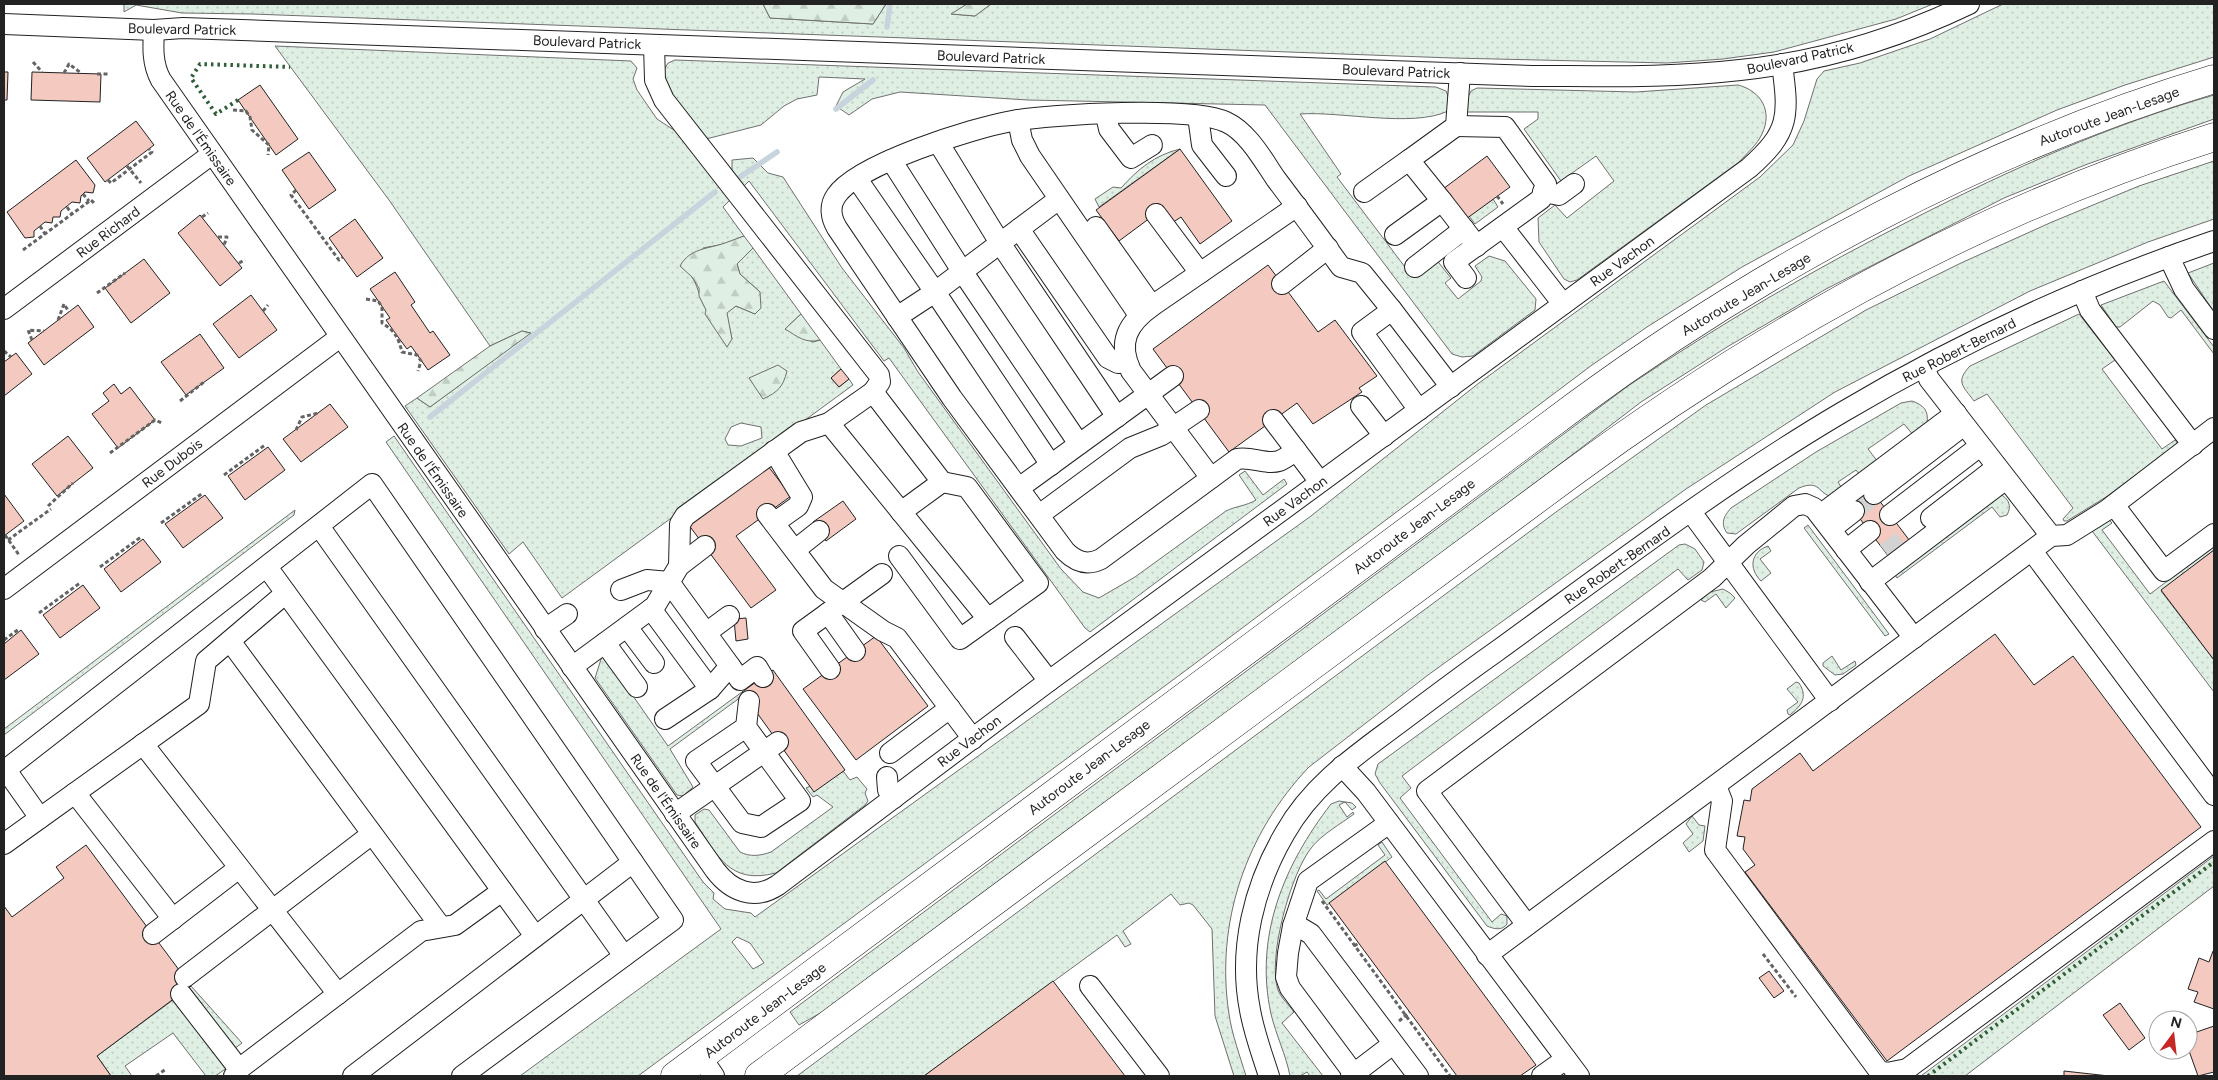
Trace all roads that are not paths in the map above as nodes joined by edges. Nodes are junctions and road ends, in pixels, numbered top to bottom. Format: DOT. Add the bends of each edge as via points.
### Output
graph roads {
  1 [pos="1969,4"];
  2 [pos="4,24"];
  3 [pos="154,30"];
  4 [pos="654,45"];
  5 [pos="1782,64"];
  6 [pos="1460,74"];
  7 [pos="2214,79"];
  8 [pos="1106,115"];
  9 [pos="1198,116"];
  10 [pos="1018,120"];
  11 [pos="1456,126"];
  12 [pos="2214,136"];
  13 [pos="938,142"];
  14 [pos="1152,145"];
  15 [pos="212,154"];
  16 [pos="891,160"];
  17 [pos="1409,160"];
  18 [pos="1226,176"];
  19 [pos="856,179"];
  20 [pos="1574,184"];
  21 [pos="1364,192"];
  22 [pos="1543,192"];
  23 [pos="1059,199"];
  24 [pos="1442,201"];
  25 [pos="1297,206"];
  26 [pos="1156,214"];
  27 [pos="1096,227"];
  28 [pos="1503,227"];
  29 [pos="1019,229"];
  30 [pos="1464,229"];
  31 [pos="1395,236"];
  32 [pos="2214,241"];
  33 [pos="1000,243"];
  34 [pos="1477,246"];
  35 [pos="1328,248"];
  36 [pos="2168,257"];
  37 [pos="1415,267"];
  38 [pos="962,271"];
  39 [pos="1200,272"];
  40 [pos="1466,278"];
  41 [pos="1282,284"];
  42 [pos="2082,291"];
  43 [pos="935,292"];
  44 [pos="1563,304"];
  45 [pos="4,309"];
  46 [pos="1145,310"];
  47 [pos="1392,310"];
  48 [pos="897,317"];
  49 [pos="2214,329"];
  50 [pos="340,337"];
  51 [pos="1127,362"];
  52 [pos="1924,367"];
  53 [pos="1174,376"];
  54 [pos="1451,387"];
  55 [pos="873,392"];
  56 [pos="1148,394"];
  57 [pos="1361,406"];
  58 [pos="1199,410"];
  59 [pos="1419,410"];
  60 [pos="1117,417"];
  61 [pos="1960,419"];
  62 [pos="1273,420"];
  63 [pos="829,424"];
  64 [pos="2214,428"];
  65 [pos="1174,429"];
  66 [pos="1384,436"];
  67 [pos="1080,444"];
  68 [pos="2192,445"];
  69 [pos="1980,446"];
  70 [pos="1296,450"];
  71 [pos="774,451"];
  72 [pos="1051,465"];
  73 [pos="2002,473"];
  74 [pos="1211,478"];
  75 [pos="942,482"];
  76 [pos="1320,482"];
  77 [pos="1019,488"];
  78 [pos="1874,494"];
  79 [pos="2114,505"];
  80 [pos="1854,511"];
  81 [pos="901,512"];
  82 [pos="1691,512"];
  83 [pos="1039,515"];
  84 [pos="1890,515"];
  85 [pos="1825,522"];
  86 [pos="319,526"];
  87 [pos="820,531"];
  88 [pos="1870,531"];
  89 [pos="2214,534"];
  90 [pos="2051,536"];
  91 [pos="1907,537"];
  92 [pos="705,546"];
  93 [pos="795,550"];
  94 [pos="1846,550"];
  95 [pos="2032,551"];
  96 [pos="1886,553"];
  97 [pos="899,556"];
  98 [pos="1727,562"];
  99 [pos="267,567"];
  100 [pos="674,574"];
  101 [pos="882,574"];
  102 [pos="1867,577"];
  103 [pos="4,590"];
  104 [pos="621,590"];
  105 [pos="286,594"];
  106 [pos="835,608"];
  107 [pos="650,609"];
  108 [pos="567,614"];
  109 [pos="729,616"];
  110 [pos="988,619"];
  111 [pos="627,627"];
  112 [pos="545,629"];
  113 [pos="706,633"];
  114 [pos="1015,637"];
  115 [pos="1914,638"];
  116 [pos="230,641"];
  117 [pos="605,643"];
  118 [pos="855,651"];
  119 [pos="654,663"];
  120 [pos="730,666"];
  121 [pos="572,667"];
  122 [pos="830,669"];
  123 [pos="764,677"];
  124 [pos="1049,681"];
  125 [pos="637,687"];
  126 [pos="710,689"];
  127 [pos="749,701"];
  128 [pos="1830,701"];
  129 [pos="950,708"];
  130 [pos="665,719"];
  131 [pos="746,727"];
  132 [pos="973,738"];
  133 [pos="143,744"];
  134 [pos="771,747"];
  135 [pos="890,753"];
  136 [pos="1342,766"];
  137 [pos="5,770"];
  138 [pos="887,777"];
  139 [pos="1716,786"];
  140 [pos="714,787"];
  141 [pos="75,793"];
  142 [pos="2214,796"];
  143 [pos="894,798"];
  144 [pos="675,814"];
  145 [pos="40,818"];
  146 [pos="1389,823"];
  147 [pos="372,834"];
  148 [pos="2214,841"];
  149 [pos="4,844"];
  150 [pos="633,862"];
  151 [pos="239,868"];
  152 [pos="502,891"];
  153 [pos="744,892"];
  154 [pos="584,899"];
  155 [pos="272,911"];
  156 [pos="173,919"];
  157 [pos="1527,925"];
  158 [pos="1293,926"];
  159 [pos="441,927"];
  160 [pos="153,934"];
  161 [pos="536,936"];
  162 [pos="1487,955"];
  163 [pos="624,956"];
  164 [pos="1090,986"];
  165 [pos="338,994"];
  166 [pos="1393,1044"];
  167 [pos="1566,1059"];
  168 [pos="708,1067"];
  169 [pos="237,1073"];
  170 [pos="1875,1074"];
  171 [pos="1353,1075"];
  172 [pos="353,1076"];
  173 [pos="462,1076"];
  174 [pos="675,1076"];
  175 [pos="759,1076"];
  176 [pos="1159,1076"];
  177 [pos="1269,1076"];
  178 [pos="1418,1076"];
  179 [pos="1542,1076"];
  180 [pos="1579,1076"];
  1 -- 5 [label="street, Boulevard Patrick" via="1879,40"];
  2 -- 3 [label="street, Boulevard Patrick"];
  3 -- 4 [label="street, Boulevard Patrick" via="182,28"];
  3 -- 15 [label="street, Rue de l'Émissaire" via="153,51 158,75"];
  4 -- 6 [label="street, Boulevard Patrick"];
  4 -- 55 [label="street" via="655,80 664,100 879,375 880,382"];
  5 -- 6 [label="street, Boulevard Patrick" via="1646,76"];
  5 -- 44 [label="street, Rue Vachon" via="1786,118 1781,132 1766,151 1749,168"];
  6 -- 11 [label="street"];
  7 -- 168 [label="highway, Autoroute Jean-Lesage" via="2094,120 1980,168 1831,244 1684,330 1575,406"];
  8 -- 9 [label="street" via="1156,113"];
  8 -- 10 [label="street"];
  8 -- 14 [label="street" via="1109,129 1131,158"];
  9 -- 18 [label="street" via="1202,145"];
  9 -- 25 [label="street" via="1221,120 1235,128"];
  10 -- 13 [label="street" via="978,128"];
  10 -- 23 [label="street" via="1025,148"];
  11 -- 17 [label="street"];
  11 -- 22 [label="street" via="1505,127 1546,184"];
  12 -- 175 [label="highway" via="2088,182 1966,236 1828,307 1698,384 1568,476"];
  13 -- 16 [label="street"];
  13 -- 33 [label="street"];
  15 -- 45 [label="street, Rue Richard"];
  15 -- 50 [label="street, Rue de l'Émissaire"];
  16 -- 19 [label="street"];
  16 -- 38 [label="street"];
  17 -- 21 [label="street"];
  17 -- 24 [label="street"];
  19 -- 43 [label="street"];
  19 -- 48 [label="street" via="836,195 832,203 832,220"];
  20 -- 22 [label="street" via="1559,195"];
  22 -- 28 [label="street" via="1541,199"];
  23 -- 29 [label="street"];
  23 -- 46 [label="street"];
  24 -- 30 [label="street"];
  24 -- 31 [label="street"];
  25 -- 35 [label="street"];
  25 -- 39 [label="street"];
  26 -- 39 [label="street"];
  27 -- 46 [label="street"];
  28 -- 34 [label="street"];
  28 -- 44 [label="street"];
  29 -- 33 [label="street"];
  29 -- 51 [label="street" via="1108,358 1118,363"];
  30 -- 34 [label="street"];
  30 -- 37 [label="street"];
  32 -- 36 [label="street, Rue Robert-Bernard"];
  33 -- 38 [label="street"];
  33 -- 60 [label="street"];
  34 -- 40 [label="street" via="1454,262"];
  35 -- 41 [label="street"];
  35 -- 47 [label="street" via="1341,267 1362,273"];
  36 -- 42 [label="street, Rue Robert-Bernard"];
  36 -- 49 [label="street" via="2184,289"];
  38 -- 43 [label="street"];
  38 -- 67 [label="street"];
  39 -- 46 [label="street"];
  42 -- 52 [label="street, Rue Robert-Bernard"];
  42 -- 68 [label="street" via="2090,310"];
  43 -- 48 [label="street"];
  43 -- 72 [label="street"];
  44 -- 54 [label="street, Rue Vachon"];
  46 -- 51 [label="street" via="1131,323 1127,333"];
  47 -- 54 [label="street"];
  47 -- 59 [label="street" via="1362,332"];
  48 -- 77 [label="street"];
  50 -- 103 [label="street, Rue Dubois"];
  50 -- 112 [label="street, Rue de l'Émissaire"];
  51 -- 56 [label="street"];
  52 -- 61 [label="street" via="1929,379"];
  52 -- 82 [label="street, Rue Robert-Bernard" via="1799,439"];
  53 -- 56 [label="street"];
  54 -- 59 [label="street, Rue Vachon"];
  55 -- 63 [label="street"];
  55 -- 75 [label="street"];
  56 -- 60 [label="street"];
  56 -- 65 [label="street"];
  57 -- 66 [label="street"];
  58 -- 65 [label="street"];
  59 -- 66 [label="street, Rue Vachon"];
  60 -- 67 [label="street"];
  61 -- 69 [label="street"];
  61 -- 78 [label="street"];
  61 -- 85 [label="street"];
  62 -- 70 [label="street"];
  63 -- 71 [label="street" via="801,432"];
  63 -- 81 [label="street"];
  64 -- 68 [label="street"];
  65 -- 74 [label="street"];
  65 -- 83 [label="street" via="1130,448"];
  66 -- 76 [label="street, Rue Vachon"];
  67 -- 72 [label="street"];
  68 -- 79 [label="street"];
  69 -- 73 [label="street"];
  69 -- 84 [label="street"];
  70 -- 74 [label="street" via="1281,461 1237,459"];
  70 -- 76 [label="street"];
  71 -- 93 [label="street" via="802,497 798,506 771,518"];
  71 -- 100 [label="street" via="685,516 680,524"];
  72 -- 77 [label="street"];
  73 -- 90 [label="street"];
  73 -- 91 [label="street"];
  73 -- 102 [label="street"];
  74 -- 83 [label="street" via="1093,563 1070,557"];
  75 -- 81 [label="street"];
  75 -- 110 [label="street" via="967,487 1038,583"];
  76 -- 124 [label="street, Rue Vachon"];
  77 -- 83 [label="street"];
  79 -- 89 [label="street" via="2164,571"];
  79 -- 90 [label="street" via="2067,535"];
  80 -- 85 [label="street"];
  81 -- 110 [label="street"];
  82 -- 98 [label="street"];
  82 -- 136 [label="street, Rue Robert-Bernard"];
  85 -- 94 [label="street"];
  85 -- 98 [label="street" via="1811,505 1794,506"];
  86 -- 99 [label="street"];
  86 -- 150 [label="street" via="372,484"];
  86 -- 154 [label="street"];
  87 -- 93 [label="street"];
  88 -- 94 [label="street"];
  90 -- 95 [label="street"];
  92 -- 100 [label="street"];
  93 -- 106 [label="street"];
  94 -- 102 [label="street"];
  95 -- 115 [label="street"];
  95 -- 142 [label="street"];
  96 -- 102 [label="street"];
  97 -- 110 [label="street" via="960,639"];
  98 -- 128 [label="street"];
  98 -- 157 [label="street" via="1706,582 1427,791"];
  99 -- 105 [label="street"];
  99 -- 137 [label="street"];
  100 -- 104 [label="street" via="640,581"];
  100 -- 107 [label="street"];
  100 -- 113 [label="street"];
  101 -- 106 [label="street"];
  102 -- 115 [label="street"];
  105 -- 116 [label="street"];
  105 -- 152 [label="street"];
  106 -- 118 [label="street"];
  106 -- 122 [label="street" via="803,631"];
  106 -- 129 [label="street" via="897,638"];
  107 -- 111 [label="street"];
  107 -- 126 [label="street"];
  108 -- 112 [label="street"];
  109 -- 113 [label="street"];
  111 -- 117 [label="street"];
  111 -- 119 [label="street"];
  112 -- 121 [label="street, Rue de l'Émissaire"];
  113 -- 120 [label="street"];
  114 -- 124 [label="street"];
  115 -- 128 [label="street"];
  116 -- 133 [label="street" via="206,660 199,704"];
  116 -- 147 [label="street"];
  117 -- 121 [label="street"];
  117 -- 125 [label="street"];
  120 -- 123 [label="street" via="740,680 757,667"];
  120 -- 126 [label="street"];
  121 -- 144 [label="street, Rue de l'Émissaire"];
  124 -- 132 [label="street, Rue Vachon"];
  126 -- 130 [label="street"];
  127 -- 131 [label="street"];
  128 -- 139 [label="street"];
  129 -- 132 [label="street"];
  129 -- 135 [label="street"];
  131 -- 134 [label="street"];
  131 -- 140 [label="street" via="696,761"];
  132 -- 143 [label="street, Rue Vachon" via="940,752"];
  133 -- 141 [label="street"];
  133 -- 151 [label="street"];
  134 -- 140 [label="street"];
  134 -- 140 [label="street" via="800,800 761,827 742,824"];
  136 -- 146 [label="street"];
  136 -- 177 [label="street, Rue Robert-Bernard" via="1312,795 1291,823 1268,869 1254,908 1246,960 1247,995 1253,1027"];
  137 -- 145 [label="street"];
  138 -- 143 [label="street" via="888,790"];
  139 -- 157 [label="street"];
  139 -- 170 [label="street" via="1722,801 1715,850"];
  140 -- 144 [label="street"];
  141 -- 145 [label="street"];
  141 -- 156 [label="street"];
  143 -- 153 [label="street, Rue Vachon" via="773,888 763,892"];
  144 -- 153 [label="street, Rue de l'Émissaire" via="719,876 732,888"];
  145 -- 149 [label="street"];
  146 -- 158 [label="street" via="1311,878"];
  146 -- 162 [label="street"];
  147 -- 155 [label="street"];
  147 -- 159 [label="street"];
  148 -- 170 [label="street" via="1907,1069"];
  150 -- 154 [label="street"];
  150 -- 163 [label="street" via="673,920"];
  151 -- 155 [label="street"];
  151 -- 156 [label="street"];
  152 -- 159 [label="street" via="455,925"];
  152 -- 161 [label="street"];
  154 -- 161 [label="street"];
  154 -- 163 [label="street"];
  155 -- 165 [label="street"];
  155 -- 169 [label="street" via="183,986"];
  156 -- 160 [label="street"];
  157 -- 162 [label="street"];
  158 -- 166 [label="street" via="1311,934"];
  158 -- 171 [label="street" via="1288,952 1288,983"];
  159 -- 165 [label="street" via="422,930"];
  161 -- 172 [label="street"];
  162 -- 167 [label="street"];
  163 -- 173 [label="street"];
  164 -- 176 [label="street"];
  165 -- 169 [label="street"];
  166 -- 171 [label="street"];
  166 -- 178 [label="street"];
  167 -- 179 [label="street"];
  167 -- 180 [label="street"];
  168 -- 174 [label="highway, Autoroute Jean-Lesage"];
}
